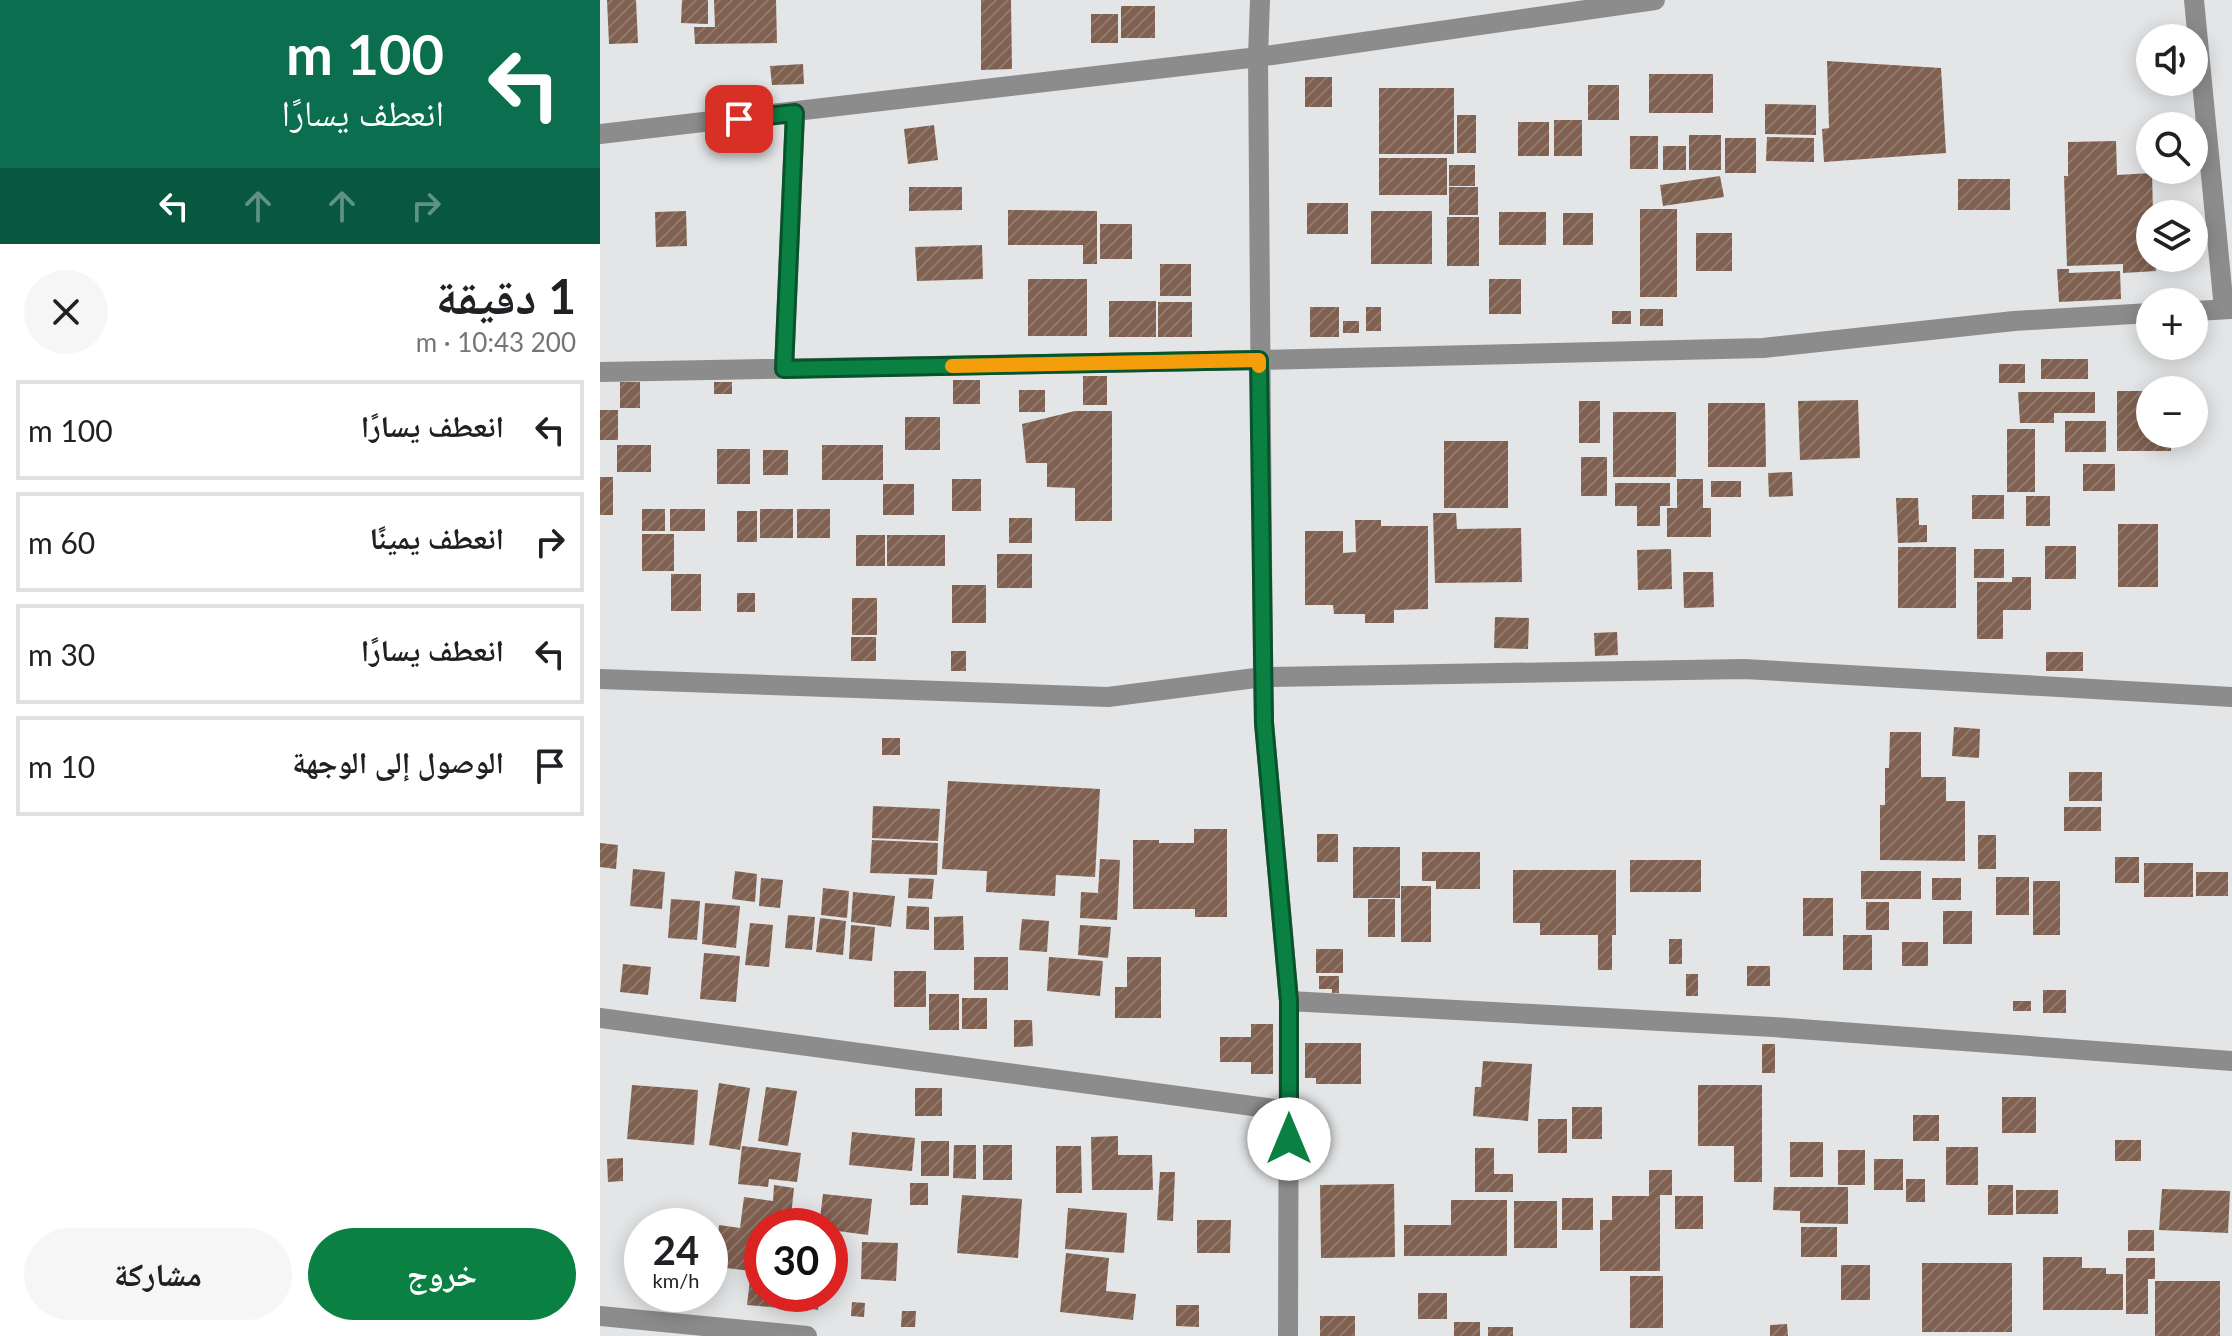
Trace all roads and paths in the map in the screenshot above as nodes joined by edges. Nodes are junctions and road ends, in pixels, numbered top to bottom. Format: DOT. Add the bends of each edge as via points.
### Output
graph roads {
  1 [pos="1260,0"];
  2 [pos="1655,0"];
  3 [pos="2194,0"];
  4 [pos="1258,57"];
  5 [pos="795,113"];
  6 [pos="600,134"];
  7 [pos="2228,309"];
  8 [pos="2208,310"];
  9 [pos="2136,314"];
  10 [pos="1259,360"];
  11 [pos="784,369"];
  12 [pos="600,372"];
  13 [pos="1263,677"];
  14 [pos="600,679"];
  15 [pos="2232,697"];
  16 [pos="1289,1001"];
  17 [pos="600,1018"];
  18 [pos="2232,1061"];
  19 [pos="1289,1111"];
  20 [pos="600,1316"];
  21 [pos="807,1336"];
  22 [pos="1288,1336"];
  1 -- 4 [label="street"];
  2 -- 4 [label="street"];
  3 -- 7 [label="street"];
  4 -- 5 [label="street"];
  4 -- 10 [label="street"];
  5 -- 6 [label="street"];
  5 -- 11 [label="street"];
  7 -- 8 [label="street"];
  9 -- 10 [label="street" via="1763,348"];
  10 -- 11 [label="street"];
  10 -- 13 [label="street"];
  11 -- 12 [label="street"];
  13 -- 14 [label="street" via="1108,697"];
  13 -- 15 [label="street" via="1744,669"];
  13 -- 16 [label="street"];
  16 -- 18 [label="street" via="1773,1027"];
  16 -- 19 [label="street"];
  17 -- 19 [label="street"];
  19 -- 22 [label="street"];
  20 -- 21 [label="street"];
}
